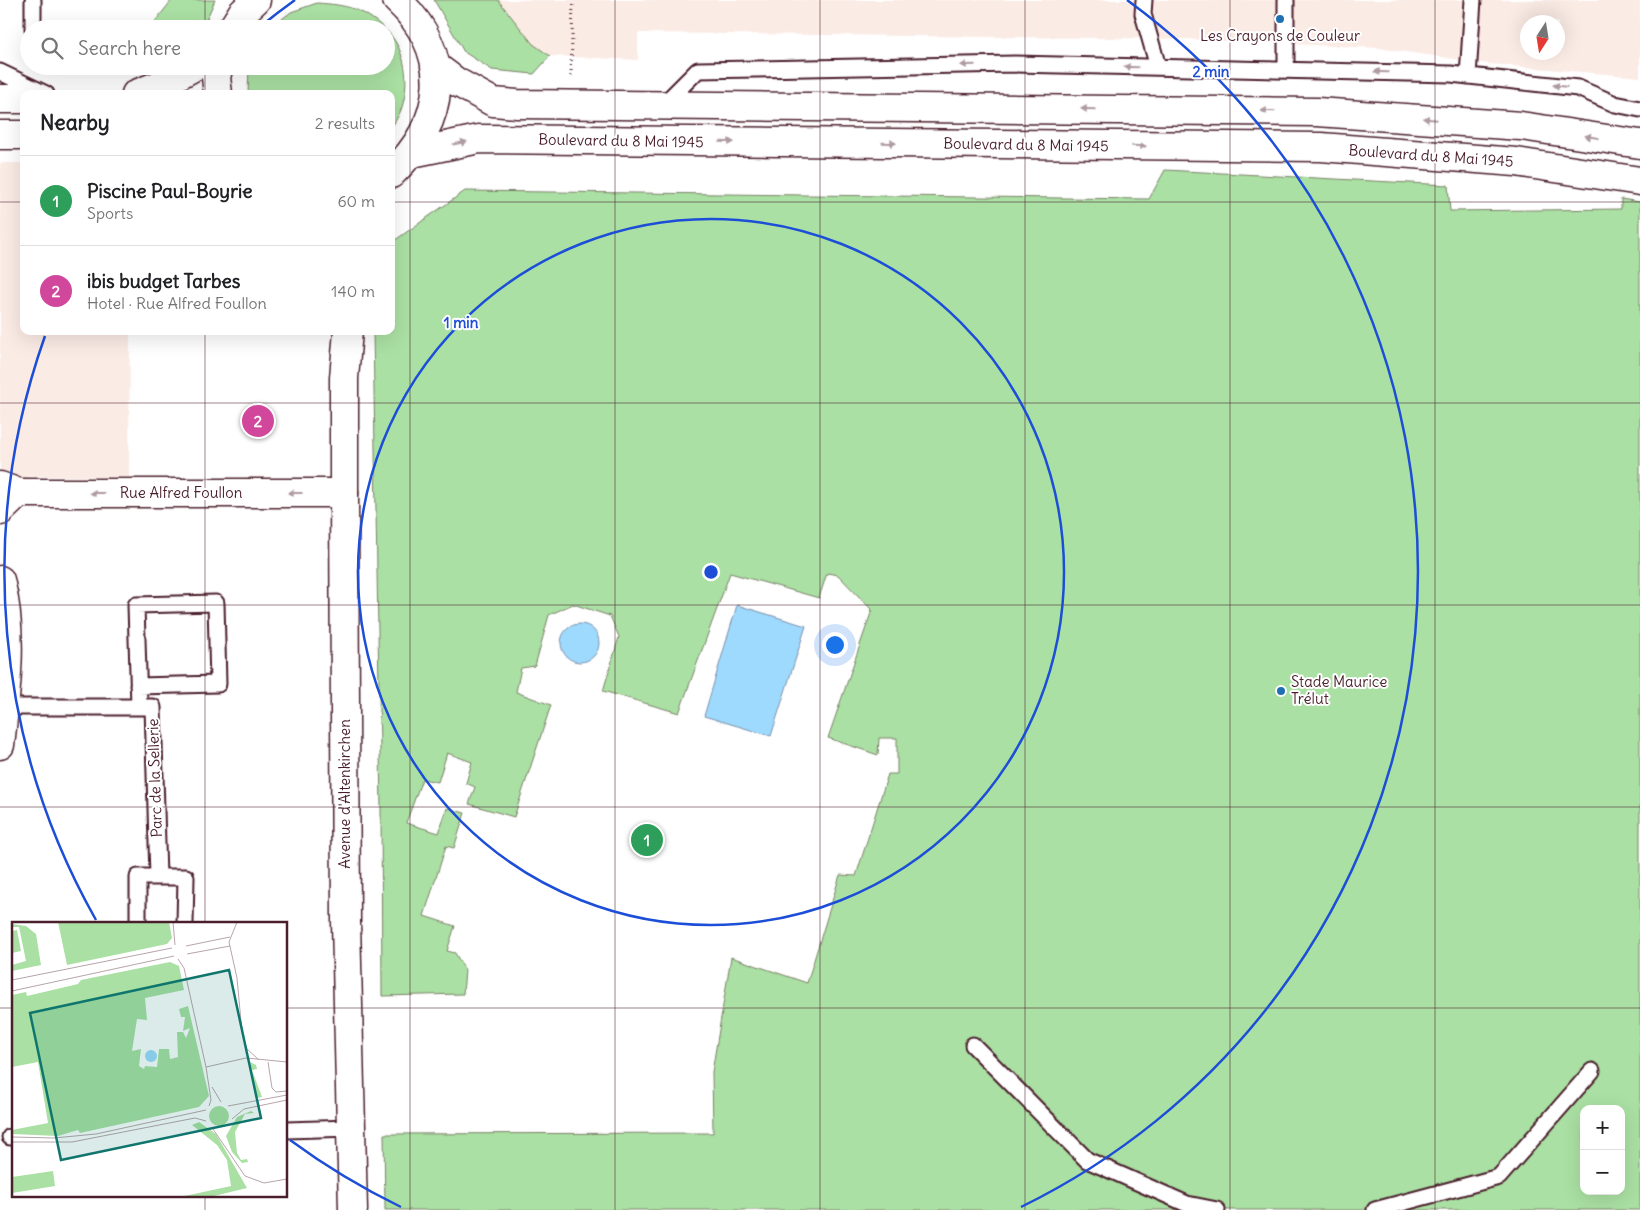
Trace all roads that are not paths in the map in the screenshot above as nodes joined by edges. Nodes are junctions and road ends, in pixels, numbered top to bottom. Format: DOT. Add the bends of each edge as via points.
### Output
graph roads {
  1 [pos="33,0"];
  2 [pos="256,0"];
  3 [pos="397,0"];
  4 [pos="1144,0"];
  5 [pos="1286,0"];
  6 [pos="1473,0"];
  7 [pos="33,20"];
  8 [pos="238,20"];
  9 [pos="435,66"];
  10 [pos="1158,67"];
  11 [pos="1286,70"];
  12 [pos="0,72"];
  13 [pos="179,75"];
  14 [pos="217,75"];
  15 [pos="1468,76"];
  16 [pos="38,90"];
  17 [pos="146,90"];
  18 [pos="218,90"];
  19 [pos="0,99"];
  20 [pos="20,99"];
  21 [pos="663,105"];
  22 [pos="1640,109"];
  23 [pos="0,135"];
  24 [pos="20,135"];
  25 [pos="1640,144"];
  26 [pos="412,153"];
  27 [pos="395,170"];
  28 [pos="1640,181"];
  29 [pos="333,335"];
  30 [pos="348,335"];
  31 [pos="344,378"];
  32 [pos="344,493"];
  33 [pos="6,497"];
  34 [pos="0,580"];
  35 [pos="138,686"];
  36 [pos="139,707"];
  37 [pos="5,708"];
  38 [pos="0,739"];
  39 [pos="158,877"];
  40 [pos="138,922"];
  41 [pos="185,922"];
  42 [pos="973,1045"];
  43 [pos="1592,1071"];
  44 [pos="352,1128"];
  45 [pos="288,1130"];
  46 [pos="353,1210"];
  47 [pos="1217,1210"];
  48 [pos="1375,1210"];
  1 -- 7 [label="lane"];
  2 -- 8 [label="main road"];
  3 -- 9 [label="main road" via="412,14 427,38"];
  4 -- 10 [label="lane" via="1144,14"];
  5 -- 11 [label="lane"];
  6 -- 15 [label="lane"];
  9 -- 21 [label="main road" via="493,102"];
  9 -- 26 [label="main road" via="436,97 428,127"];
  10 -- 11 [label="lane"];
  10 -- 21 [label="lane, one-way" via="1015,64 698,70"];
  15 -- 11 [label="lane, one-way"];
  12 -- 16 [label="lane"];
  13 -- 17 [label="main road"];
  14 -- 18 [label="main road"];
  22 -- 15 [label="lane, one-way" via="1615,104 1578,88"];
  19 -- 20 [label="main road"];
  25 -- 21 [label="main road, one-way" via="1521,126 1317,112"];
  23 -- 24 [label="main road"];
  26 -- 27 [label="main road"];
  26 -- 28 [label="main road, Boulevard du 8 Mai 1945, one-way" via="479,139 1321,147 1516,162"];
  29 -- 31 [label="main road, Avenue d'Altenkirchen"];
  30 -- 31 [label="main road, Avenue d'Altenkirchen"];
  31 -- 32 [label="main road, Avenue d'Altenkirchen"];
  32 -- 33 [label="main road, Rue Alfred Foullon, one-way"];
  32 -- 44 [label="main road, Avenue d'Altenkirchen" via="346,922"];
  34 -- 37 [label="main road" via="7,606"];
  35 -- 35 [label="lane" via="136,605 216,603 218,684"];
  35 -- 36 [label="lane"];
  36 -- 37 [label="lane, Parc de la Sellerie"];
  36 -- 39 [label="lane, Parc de la Sellerie" via="153,707"];
  37 -- 38 [label="main road"];
  39 -- 40 [label="lane" via="138,877"];
  39 -- 41 [label="lane" via="186,877"];
  42 -- 47 [label="lane" via="1087,1160 1187,1204"];
  43 -- 48 [label="lane" via="1499,1177"];
  44 -- 45 [label="lane"];
  44 -- 46 [label="main road, Avenue d'Altenkirchen"];
}
